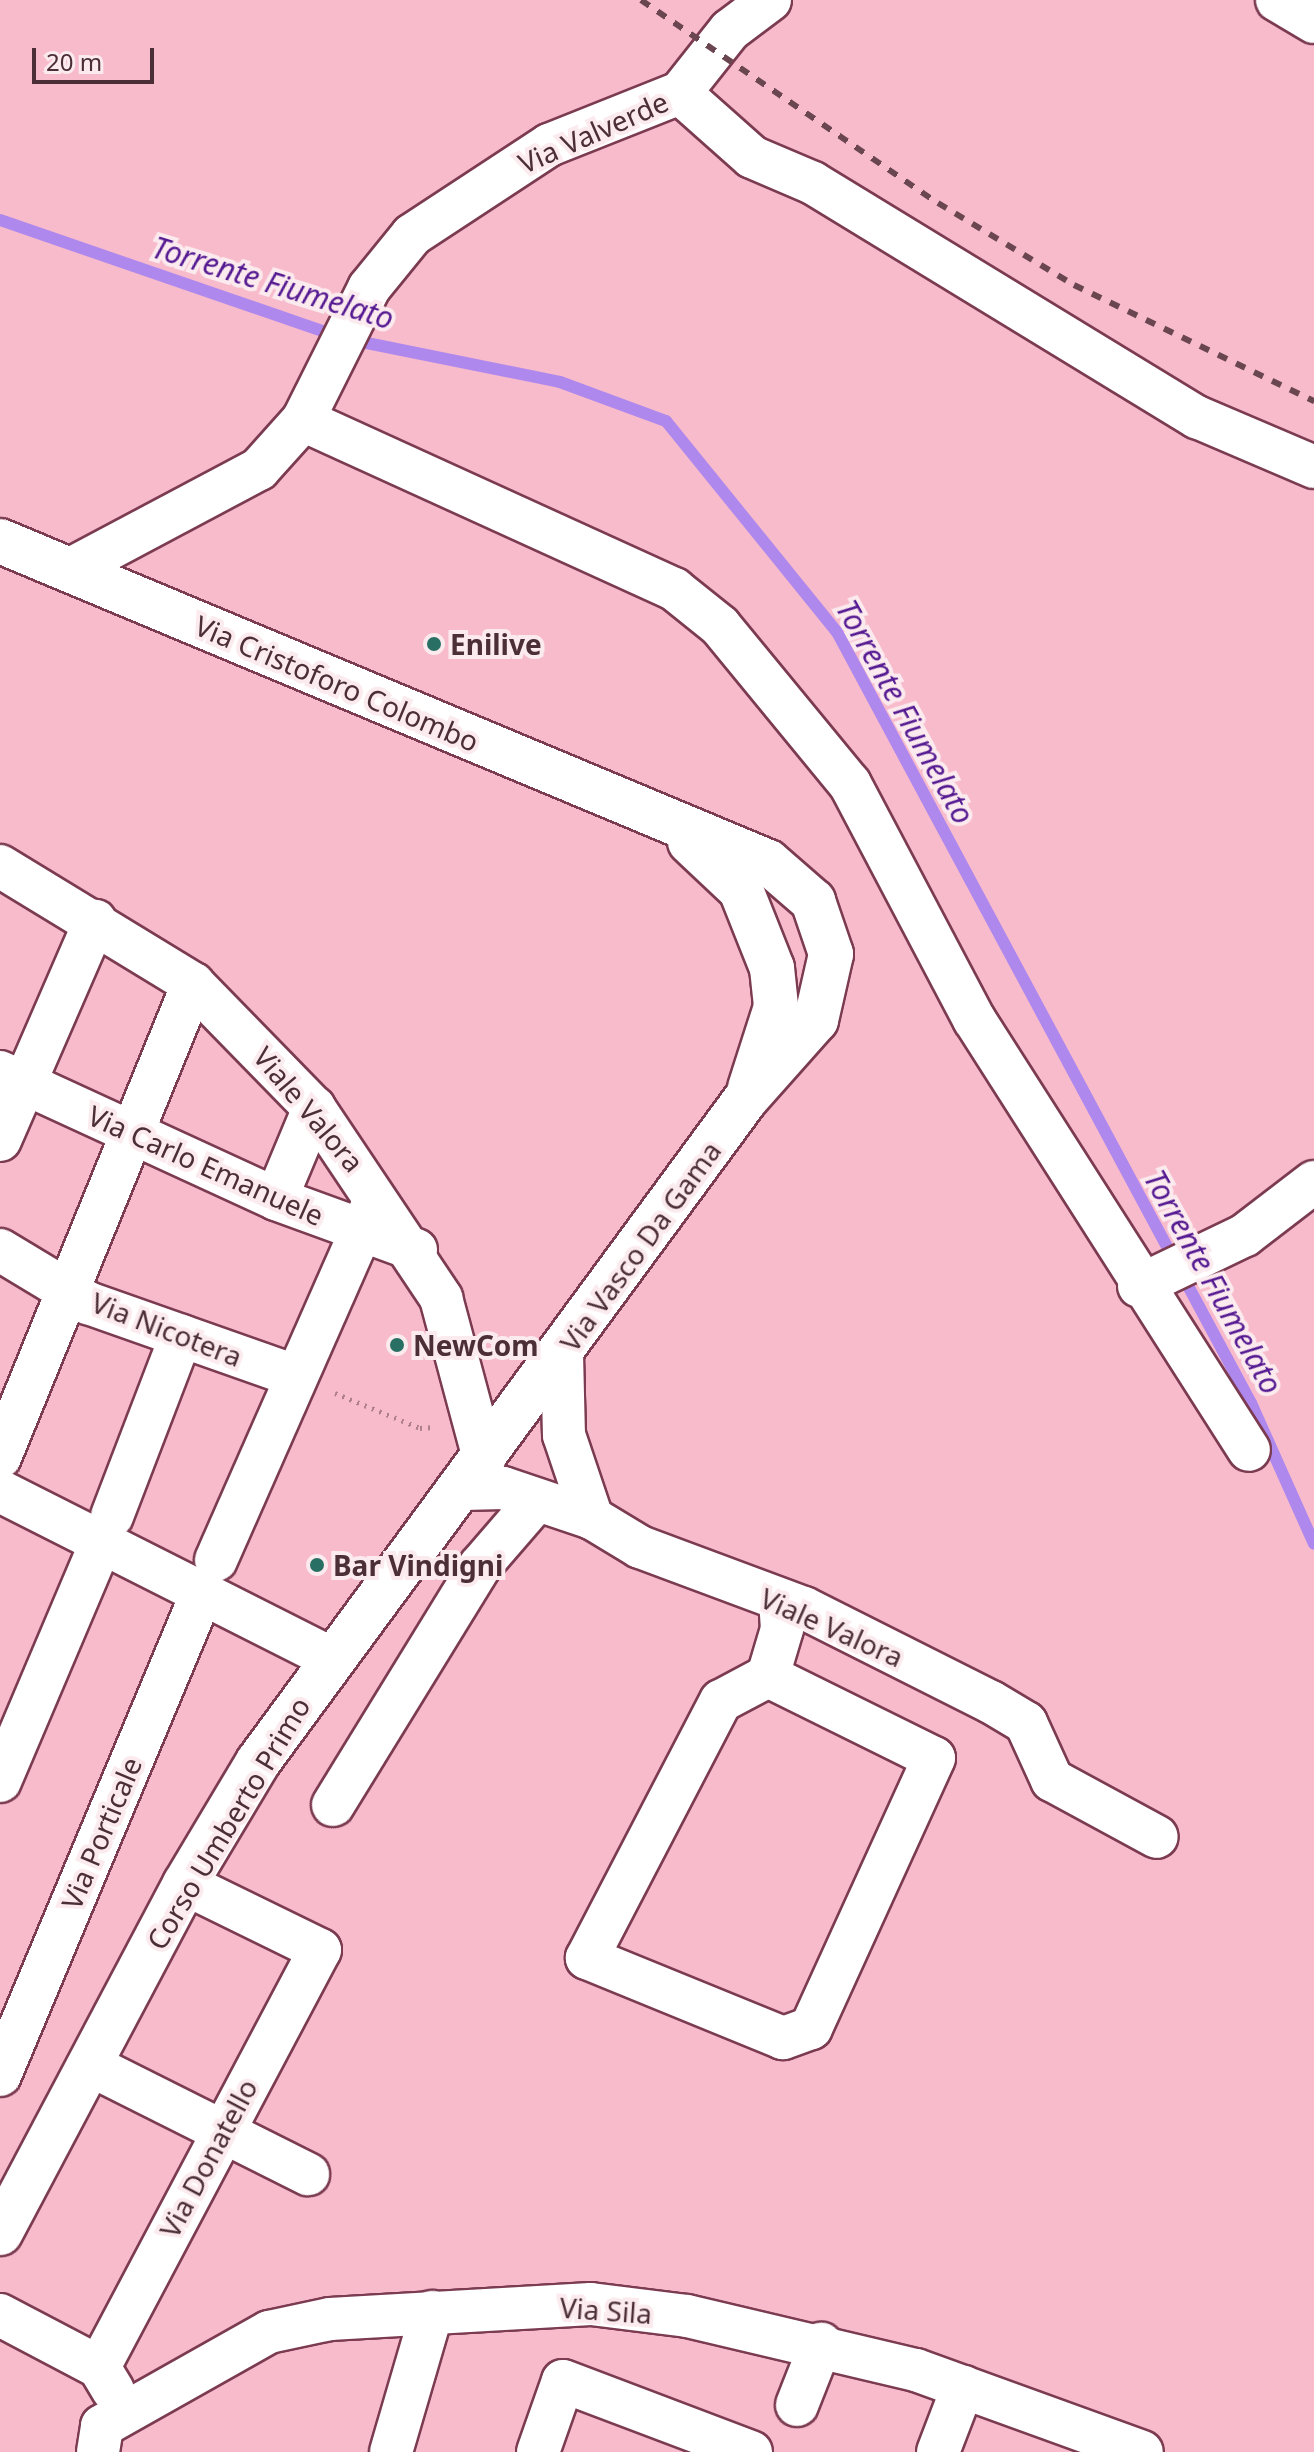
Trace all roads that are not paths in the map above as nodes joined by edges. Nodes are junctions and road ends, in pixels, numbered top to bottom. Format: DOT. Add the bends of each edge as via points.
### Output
graph roads {
  1 [pos="770,0"];
  2 [pos="1277,0"];
  3 [pos="1314,22"];
  4 [pos="680,93"];
  5 [pos="303,420"];
  6 [pos="1314,467"];
  7 [pos="0,541"];
  8 [pos="69,570"];
  9 [pos="673,828"];
  10 [pos="0,866"];
  11 [pos="95,921"];
  12 [pos="193,984"];
  13 [pos="12,1078"];
  14 [pos="745,1100"];
  15 [pos="314,1108"];
  16 [pos="131,1132"];
  17 [pos="0,1140"];
  18 [pos="1314,1182"];
  19 [pos="378,1195"];
  20 [pos="276,1199"];
  21 [pos="358,1233"];
  22 [pos="0,1250"];
  23 [pos="416,1250"];
  24 [pos="68,1285"];
  25 [pos="1139,1286"];
  26 [pos="181,1336"];
  27 [pos="562,1354"];
  28 [pos="295,1376"];
  29 [pos="1249,1450"];
  30 [pos="0,1457"];
  31 [pos="474,1457"];
  32 [pos="0,1491"];
  33 [pos="537,1500"];
  34 [pos="592,1518"];
  35 [pos="106,1529"];
  36 [pos="209,1576"];
  37 [pos="780,1601"];
  38 [pos="331,1658"];
  39 [pos="768,1676"];
  40 [pos="0,1781"];
  41 [pos="333,1805"];
  42 [pos="1157,1837"];
  43 [pos="185,1884"];
  44 [pos="90,2065"];
  45 [pos="0,2075"];
  46 [pos="221,2131"];
  47 [pos="308,2174"];
  48 [pos="0,2233"];
  49 [pos="432,2312"];
  50 [pos="0,2315"];
  51 [pos="821,2344"];
  52 [pos="99,2367"];
  53 [pos="963,2387"];
  54 [pos="797,2405"];
  55 [pos="126,2412"];
  56 [pos="1097,2444"];
  57 [pos="98,2452"];
  58 [pos="391,2452"];
  59 [pos="538,2452"];
  60 [pos="751,2452"];
  61 [pos="938,2452"];
  62 [pos="1142,2452"];
  1 -- 4 [label="street, Via Valverde" via="730,30"];
  2 -- 3 [label="street"];
  4 -- 5 [label="street, Via Valverde" via="549,145 412,235 369,288"];
  4 -- 6 [label="street" via="752,157 813,183 1197,417"];
  5 -- 8 [label="street, Via Valverde" via="259,469"];
  5 -- 25 [label="street" via="674,589 720,626 850,784 974,1019"];
  7 -- 8 [label="main road, Via Cristoforo Colombo"];
  8 -- 9 [label="main road, Via Cristoforo Colombo"];
  9 -- 14 [label="main road" via="741,890 772,968 776,1007"];
  9 -- 14 [label="main road, Via Cristoforo Colombo" via="768,862 803,889 823,923 829,988 816,1020"];
  10 -- 11 [label="street, Viale Valora"];
  11 -- 12 [label="street, Viale Valora"];
  11 -- 13 [label="street"];
  12 -- 15 [label="street, Viale Valora"];
  12 -- 16 [label="street"];
  13 -- 16 [label="street, Via Carlo Emanuele"];
  13 -- 17 [label="street"];
  14 -- 27 [label="main road, Via Vasco Da Gama"];
  15 -- 19 [label="street, Viale Valora"];
  15 -- 20 [label="street"];
  16 -- 20 [label="street, Via Carlo Emanuele"];
  16 -- 24 [label="street"];
  18 -- 25 [label="street" via="1245,1235"];
  19 -- 21 [label="street, Via Porticale"];
  19 -- 23 [label="street, Viale Valora"];
  20 -- 21 [label="street, Via Carlo Emanuele"];
  21 -- 23 [label="street, Via Carlo Emanuele"];
  21 -- 28 [label="street, Via Porticale"];
  22 -- 24 [label="street, Via Nicotera"];
  23 -- 31 [label="street, Viale Valora" via="441,1298"];
  24 -- 26 [label="street, Via Nicotera" via="88,1303"];
  24 -- 30 [label="street"];
  25 -- 29 [label="street"];
  26 -- 28 [label="street, Via Nicotera"];
  26 -- 35 [label="street"];
  27 -- 31 [label="main road, Via Vasco Da Gama"];
  27 -- 34 [label="street" via="564,1435"];
  28 -- 36 [label="street, Via Porticale"];
  31 -- 33 [label="street, Viale Valora" via="503,1488"];
  31 -- 38 [label="main road, Via Vasco Da Gama"];
  32 -- 35 [label="street"];
  33 -- 34 [label="street, Viale Valora"];
  33 -- 41 [label="street" via="480,1566"];
  34 -- 37 [label="street, Viale Valora" via="640,1547"];
  35 -- 36 [label="street"];
  35 -- 40 [label="street"];
  36 -- 38 [label="street"];
  36 -- 45 [label="street, Via Porticale"];
  37 -- 39 [label="street" via="782,1629"];
  37 -- 42 [label="street, Viale Valora" via="1026,1723 1052,1780"];
  38 -- 43 [label="main road, Corso Umberto Primo"];
  39 -- 39 [label="street" via="721,1701 587,1958 783,2038 811,2028 934,1758"];
  43 -- 44 [label="main road, Corso Umberto Primo"];
  43 -- 46 [label="street, Via Donatello" via="320,1950"];
  44 -- 46 [label="street"];
  44 -- 48 [label="main road, Corso Umberto Primo"];
  46 -- 47 [label="street"];
  46 -- 52 [label="street, Via Donatello"];
  49 -- 51 [label="street, Via Sila" via="591,2304"];
  49 -- 55 [label="street, Via Sila" via="269,2332"];
  49 -- 58 [label="street"];
  50 -- 52 [label="street"];
  51 -- 53 [label="street, Via Sila"];
  51 -- 54 [label="street"];
  52 -- 55 [label="street"];
  53 -- 56 [label="street, Via Sila"];
  53 -- 61 [label="street"];
  55 -- 57 [label="street, Via Sila" via="102,2426"];
  56 -- 62 [label="street, Via Sila"];
  59 -- 60 [label="street" via="563,2381"];
}
